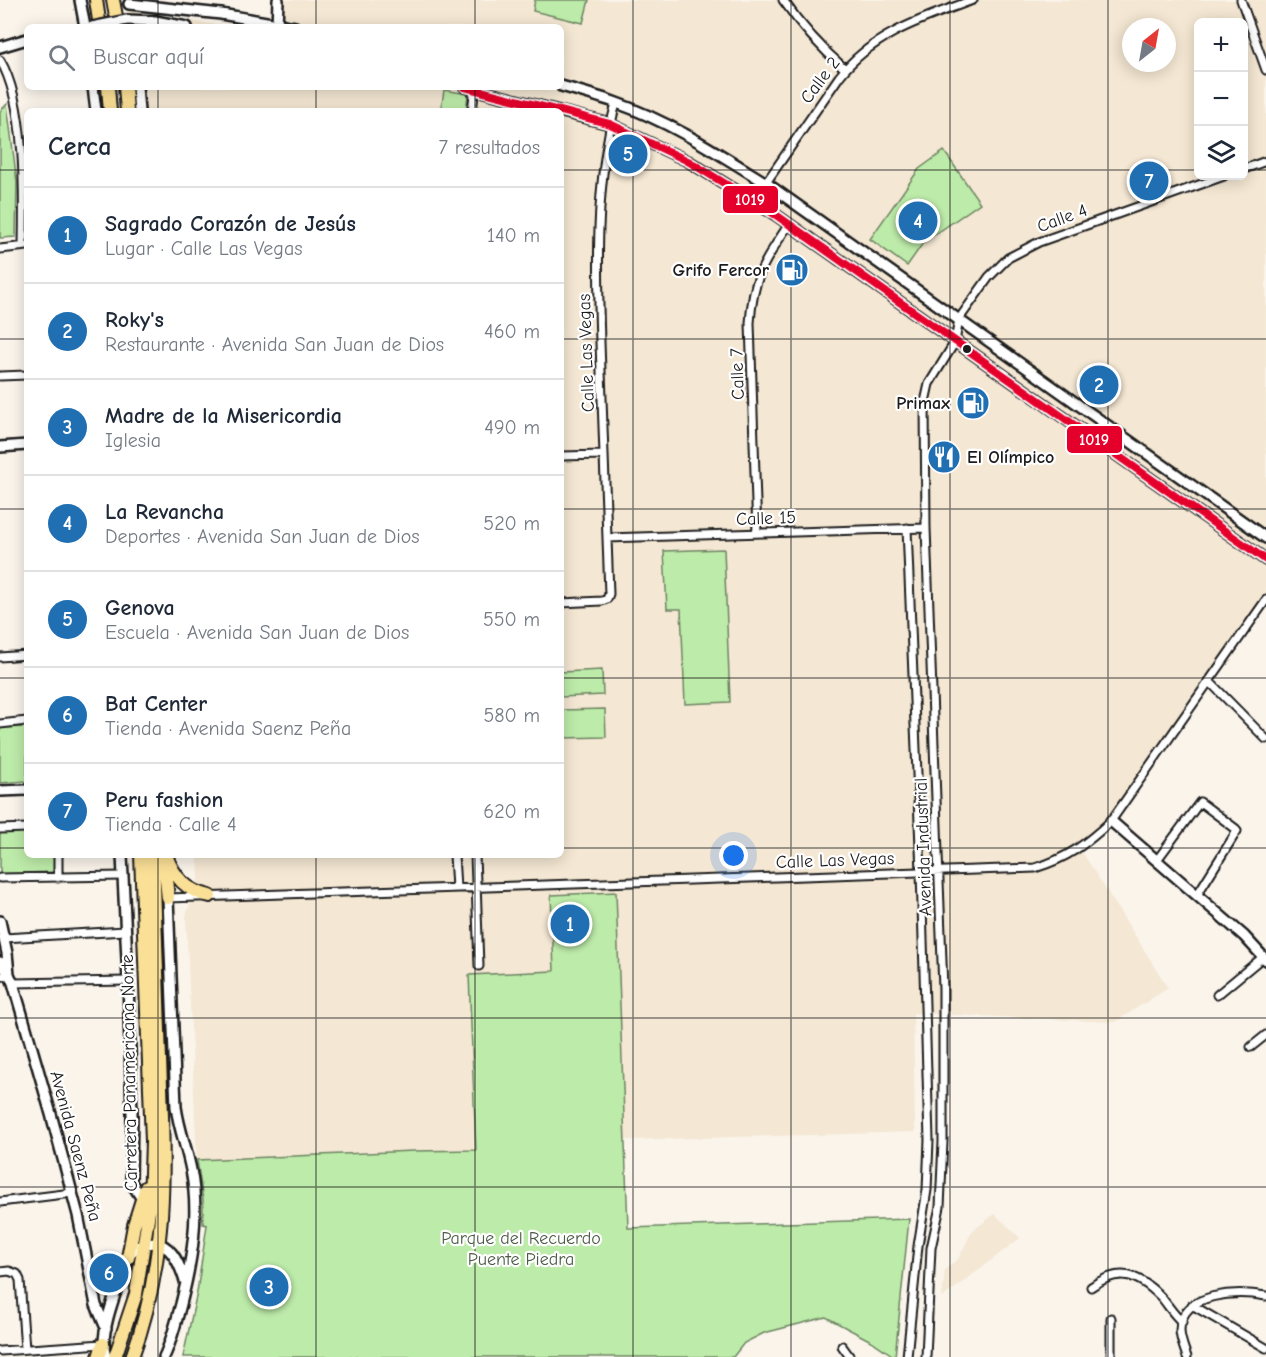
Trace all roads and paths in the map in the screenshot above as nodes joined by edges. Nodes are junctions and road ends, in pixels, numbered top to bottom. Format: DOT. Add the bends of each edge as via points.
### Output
graph roads {
  1 [pos="96,0"];
  2 [pos="113,0"];
  3 [pos="278,0"];
  4 [pos="783,0"];
  5 [pos="973,0"];
  6 [pos="1241,0"];
  7 [pos="78,1"];
  8 [pos="129,2"];
  9 [pos="128,23"];
  10 [pos="84,24"];
  11 [pos="100,24"];
  12 [pos="171,24"];
  13 [pos="272,24"];
  14 [pos="277,24"];
  15 [pos="24,40"];
  16 [pos="0,47"];
  17 [pos="0,60"];
  18 [pos="845,69"];
  19 [pos="1266,70"];
  20 [pos="564,87"];
  21 [pos="93,90"];
  22 [pos="108,90"];
  23 [pos="125,90"];
  24 [pos="138,90"];
  25 [pos="472,90"];
  26 [pos="480,90"];
  27 [pos="616,102"];
  28 [pos="96,108"];
  29 [pos="110,108"];
  30 [pos="127,108"];
  31 [pos="139,108"];
  32 [pos="472,108"];
  33 [pos="549,108"];
  34 [pos="564,112"];
  35 [pos="610,124"];
  36 [pos="1266,160"];
  37 [pos="1248,167"];
  38 [pos="1213,180"];
  39 [pos="766,183"];
  40 [pos="787,198"];
  41 [pos="754,200"];
  42 [pos="24,212"];
  43 [pos="776,215"];
  44 [pos="789,224"];
  45 [pos="24,246"];
  46 [pos="0,249"];
  47 [pos="959,319"];
  48 [pos="955,342"];
  49 [pos="24,375"];
  50 [pos="0,376"];
  51 [pos="24,445"];
  52 [pos="0,447"];
  53 [pos="604,455"];
  54 [pos="564,456"];
  55 [pos="907,528"];
  56 [pos="926,528"];
  57 [pos="757,533"];
  58 [pos="607,538"];
  59 [pos="1266,538"];
  60 [pos="1266,560"];
  61 [pos="1266,600"];
  62 [pos="564,603"];
  63 [pos="24,655"];
  64 [pos="0,657"];
  65 [pos="1209,681"];
  66 [pos="24,722"];
  67 [pos="0,724"];
  68 [pos="1266,739"];
  69 [pos="24,790"];
  70 [pos="0,791"];
  71 [pos="1111,821"];
  72 [pos="24,828"];
  73 [pos="0,829"];
  74 [pos="58,858"];
  75 [pos="122,858"];
  76 [pos="143,858"];
  77 [pos="143,858"];
  78 [pos="165,858"];
  79 [pos="166,858"];
  80 [pos="454,858"];
  81 [pos="475,858"];
  82 [pos="1157,860"];
  83 [pos="921,872"];
  84 [pos="938,872"];
  85 [pos="123,876"];
  86 [pos="0,878"];
  87 [pos="58,878"];
  88 [pos="476,887"];
  89 [pos="456,888"];
  90 [pos="1197,895"];
  91 [pos="210,896"];
  92 [pos="168,898"];
  93 [pos="0,921"];
  94 [pos="125,931"];
  95 [pos="4,938"];
  96 [pos="1265,959"];
  97 [pos="0,962"];
  98 [pos="479,966"];
  99 [pos="7,978"];
  100 [pos="128,981"];
  101 [pos="1217,995"];
  102 [pos="1266,1035"];
  103 [pos="1251,1047"];
  104 [pos="152,1171"];
  105 [pos="72,1193"];
  106 [pos="142,1199"];
  107 [pos="0,1202"];
  108 [pos="145,1244"];
  109 [pos="160,1244"];
  110 [pos="128,1258"];
  111 [pos="0,1272"];
  112 [pos="186,1283"];
  113 [pos="1091,1287"];
  114 [pos="1266,1296"];
  115 [pos="1192,1305"];
  116 [pos="106,1318"];
  117 [pos="1111,1318"];
  118 [pos="1182,1322"];
  119 [pos="103,1344"];
  120 [pos="842,1346"];
  121 [pos="1266,1348"];
  122 [pos="25,1349"];
  123 [pos="0,1351"];
  124 [pos="99,1357"];
  125 [pos="106,1357"];
  126 [pos="115,1357"];
  127 [pos="132,1357"];
  128 [pos="164,1357"];
  129 [pos="850,1357"];
  130 [pos="907,1357"];
  131 [pos="926,1357"];
  132 [pos="1111,1357"];
  133 [pos="1187,1357"];
  1 -- 11 [label="highway"];
  2 -- 9 [label="highway"];
  3 -- 14 [label="main road"];
  4 -- 18 [label="street" via="822,49"];
  5 -- 18 [label="street, Calle 2" via="903,27 872,45"];
  6 -- 19 [label="street"];
  7 -- 10 [label="main road"];
  8 -- 9 [label="main road"];
  8 -- 13 [label="main road"];
  9 -- 12 [label="main road"];
  15 -- 16 [label="main road"];
  17 -- 42 [label="street" via="16,105"];
  18 -- 39 [label="street, Calle 2"];
  20 -- 27 [label="main road"];
  21 -- 28 [label="main road"];
  22 -- 29 [label="highway"];
  23 -- 30 [label="highway"];
  24 -- 31 [label="main road"];
  25 -- 32 [label="street"];
  26 -- 33 [label="main road"];
  27 -- 35 [label="street, Calle Las Vegas"];
  27 -- 39 [label="main road" via="701,143"];
  34 -- 35 [label="main road"];
  35 -- 41 [label="main road" via="688,161"];
  35 -- 53 [label="street, Calle Las Vegas" via="600,196"];
  36 -- 37 [label="street"];
  38 -- 47 [label="street, Calle 4" via="1023,249 988,277"];
  39 -- 40 [label="main road"];
  39 -- 41 [label="street, Calle 2"];
  40 -- 43 [label="main road"];
  40 -- 47 [label="main road"];
  41 -- 43 [label="main road"];
  43 -- 44 [label="main road"];
  44 -- 48 [label="main road"];
  44 -- 57 [label="street, Calle 7" via="759,273 751,307"];
  45 -- 46 [label="street"];
  47 -- 48 [label="street, Calle 4"];
  47 -- 59 [label="main road"];
  48 -- 56 [label="street, Avenida Industrial" via="933,376 925,402"];
  48 -- 60 [label="main road"];
  49 -- 50 [label="street"];
  51 -- 52 [label="main road"];
  53 -- 54 [label="street"];
  53 -- 58 [label="street, Calle Las Vegas"];
  55 -- 56 [label="street, Calle 15"];
  55 -- 57 [label="street, Calle 15"];
  55 -- 83 [label="street"];
  56 -- 84 [label="street, Avenida Industrial"];
  57 -- 58 [label="street, Calle 15"];
  58 -- 62 [label="street, Calle Las Vegas" via="607,599"];
  61 -- 65 [label="street, Calle Las Vegas"];
  63 -- 64 [label="street"];
  65 -- 68 [label="street"];
  65 -- 71 [label="street, Calle Las Vegas"];
  66 -- 67 [label="street"];
  69 -- 70 [label="main road"];
  71 -- 82 [label="main road"];
  71 -- 84 [label="street, Calle Las Vegas" via="1073,853 1054,862 1035,867"];
  72 -- 73 [label="street"];
  74 -- 87 [label="street"];
  75 -- 85 [label="main road"];
  76 -- 104 [label="highway, Carretera Panamericana Norte"];
  77 -- 109 [label="highway, Carretera Panamericana Norte" via="164,1165"];
  78 -- 92 [label="highway"];
  79 -- 91 [label="highway" via="185,885"];
  80 -- 89 [label="street"];
  81 -- 88 [label="street"];
  82 -- 90 [label="main road"];
  82 -- 90 [label="street" via="1200,802 1236,829"];
  83 -- 84 [label="street, Calle Las Vegas"];
  83 -- 88 [label="street, Calle Las Vegas"];
  83 -- 130 [label="street" via="927,1190"];
  84 -- 131 [label="street, Avenida Industrial" via="943,1142 940,1207 931,1248"];
  85 -- 87 [label="street"];
  85 -- 94 [label="main road"];
  86 -- 87 [label="street"];
  88 -- 89 [label="street, Calle Las Vegas"];
  88 -- 98 [label="street"];
  89 -- 91 [label="street, Calle Las Vegas"];
  90 -- 96 [label="main road"];
  91 -- 92 [label="street, Calle Las Vegas"];
  92 -- 112 [label="main road" via="176,1107 195,1205"];
  93 -- 95 [label="main road, Avenida Saenz Peña"];
  94 -- 95 [label="street"];
  94 -- 100 [label="main road"];
  95 -- 99 [label="main road, Avenida Saenz Peña"];
  96 -- 101 [label="street"];
  97 -- 99 [label="main road, Avenida Saenz Peña"];
  99 -- 100 [label="street"];
  99 -- 105 [label="main road, Avenida Saenz Peña"];
  100 -- 106 [label="main road" via="131,1182"];
  102 -- 103 [label="street"];
  104 -- 106 [label="highway"];
  104 -- 108 [label="highway, Carretera Panamericana Norte"];
  105 -- 107 [label="street"];
  105 -- 116 [label="main road, Avenida Saenz Peña" via="96,1305"];
  106 -- 110 [label="highway"];
  108 -- 109 [label="main road"];
  108 -- 110 [label="main road" via="134,1249"];
  108 -- 126 [label="highway, Carretera Panamericana Norte" via="136,1294"];
  109 -- 112 [label="main road" via="176,1259"];
  109 -- 127 [label="highway, Carretera Panamericana Norte" via="150,1300"];
  110 -- 116 [label="main road"];
  111 -- 122 [label="street" via="9,1271 20,1280"];
  112 -- 128 [label="main road"];
  113 -- 118 [label="street" via="1111,1275 1122,1274 1148,1286"];
  114 -- 115 [label="street" via="1232,1293"];
  115 -- 118 [label="street"];
  115 -- 121 [label="street"];
  116 -- 119 [label="main road, Avenida Saenz Peña"];
  117 -- 132 [label="street"];
  118 -- 133 [label="street"];
  119 -- 122 [label="street"];
  119 -- 124 [label="highway"];
  119 -- 125 [label="main road"];
  120 -- 129 [label="street"];
  122 -- 123 [label="street"];
}
